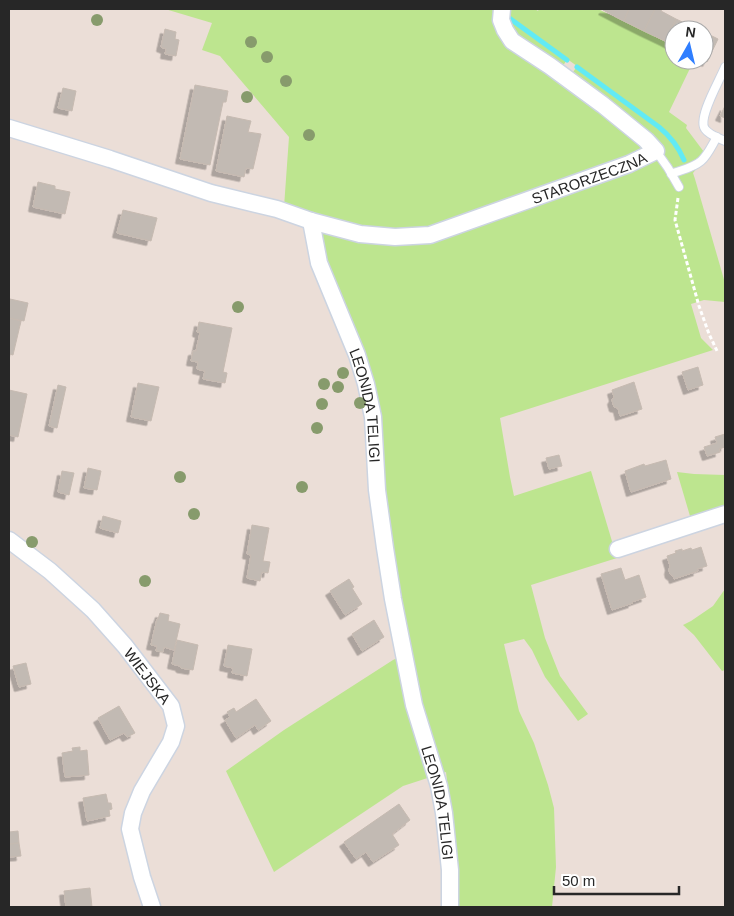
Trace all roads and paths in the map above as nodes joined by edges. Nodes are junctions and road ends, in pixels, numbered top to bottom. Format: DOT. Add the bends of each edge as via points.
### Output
graph roads {
  1 [pos="502,9"];
  2 [pos="725,68"];
  3 [pos="9,128"];
  4 [pos="717,137"];
  5 [pos="725,141"];
  6 [pos="656,151"];
  7 [pos="671,174"];
  8 [pos="679,187"];
  9 [pos="311,221"];
  10 [pos="718,353"];
  11 [pos="725,514"];
  12 [pos="9,540"];
  13 [pos="618,549"];
  14 [pos="152,907"];
  15 [pos="450,907"];
  1 -- 6 [label="street, STARORZECZNA" via="501,20 512,41 603,105"];
  2 -- 4 [label="lane" via="703,115 705,130"];
  3 -- 9 [label="street" via="211,194 278,209"];
  4 -- 5 [label="lane"];
  4 -- 7 [label="lane" via="700,162"];
  6 -- 7 [label="lane"];
  6 -- 9 [label="street, STARORZECZNA" via="630,164 430,235 360,234"];
  7 -- 8 [label="lane"];
  8 -- 10 [label="path" via="675,220 699,306"];
  9 -- 15 [label="street, LEONIDA TELIGI" via="319,263 357,355 373,417 378,490 393,598 414,705 444,813"];
  11 -- 13 [label="street"];
  12 -- 14 [label="street, WIEJSKA" via="93,610 171,706 176,726 172,742 142,791 130,829"];
}
